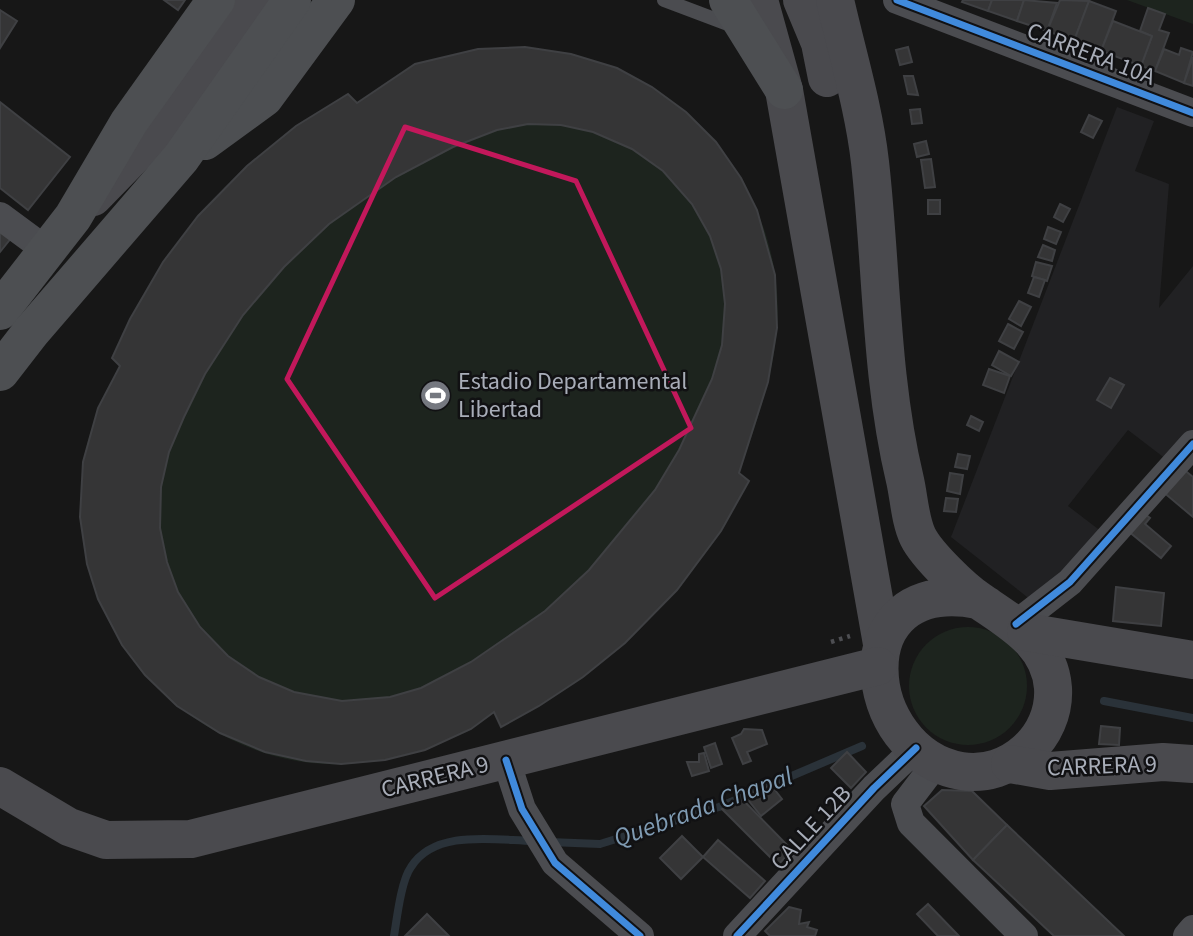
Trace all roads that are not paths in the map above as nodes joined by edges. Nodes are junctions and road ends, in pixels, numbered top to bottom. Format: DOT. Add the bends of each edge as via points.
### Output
graph roads {
  1 [pos="216,0"];
  2 [pos="257,0"];
  3 [pos="292,0"];
  4 [pos="336,0"];
  5 [pos="664,0"];
  6 [pos="729,0"];
  7 [pos="802,0"];
  8 [pos="835,0"];
  9 [pos="897,0"];
  10 [pos="753,16"];
  11 [pos="1193,113"];
  12 [pos="181,158"];
  13 [pos="0,216"];
  14 [pos="73,217"];
  15 [pos="46,250"];
  16 [pos="0,311"];
  17 [pos="0,373"];
  18 [pos="843,408"];
  19 [pos="1193,444"];
  20 [pos="978,600"];
  21 [pos="1021,628"];
  22 [pos="880,655"];
  23 [pos="1193,660"];
  24 [pos="926,755"];
  25 [pos="506,760"];
  26 [pos="1010,764"];
  27 [pos="1193,764"];
  28 [pos="0,786"];
  29 [pos="1193,929"];
  30 [pos="640,936"];
  31 [pos="737,936"];
  32 [pos="1024,936"];
  33 [pos="1187,936"];
  1 -- 14 [label="main road" via="129,122"];
  2 -- 14 [label="main road" via="173,115"];
  3 -- 12 [label="main road"];
  4 -- 12 [label="main road" via="264,98"];
  5 -- 10 [label="lane"];
  6 -- 10 [label="main road"];
  7 -- 18 [label="main road" via="820,43 852,202 859,336"];
  8 -- 20 [label="main road" via="870,159 893,428 918,537"];
  9 -- 11 [label="street, CARRERA 10A"];
  10 -- 18 [label="main road" via="784,90"];
  12 -- 17 [label="main road"];
  13 -- 15 [label="street"];
  14 -- 15 [label="main road"];
  15 -- 16 [label="main road"];
  18 -- 22 [label="main road"];
  19 -- 21 [label="street" via="1070,582"];
  20 -- 21 [label="main road"];
  20 -- 22 [label="main road" via="954,596 924,599 892,622"];
  21 -- 23 [label="main road"];
  21 -- 26 [label="main road" via="1043,658 1053,687 1049,718 1035,745"];
  22 -- 24 [label="main road" via="882,698 901,732"];
  22 -- 25 [label="main road, CARRERA 9"];
  24 -- 26 [label="main road" via="960,771 986,772"];
  24 -- 31 [label="street, CALLE 12B" via="874,788"];
  24 -- 32 [label="street" via="905,804 911,823"];
  25 -- 28 [label="main road, CARRERA 9" via="191,839 106,840 69,827"];
  25 -- 30 [label="street" via="522,809 555,863"];
  26 -- 27 [label="main road, CARRERA 9" via="1050,771"];
  29 -- 33 [label="street"];
}
